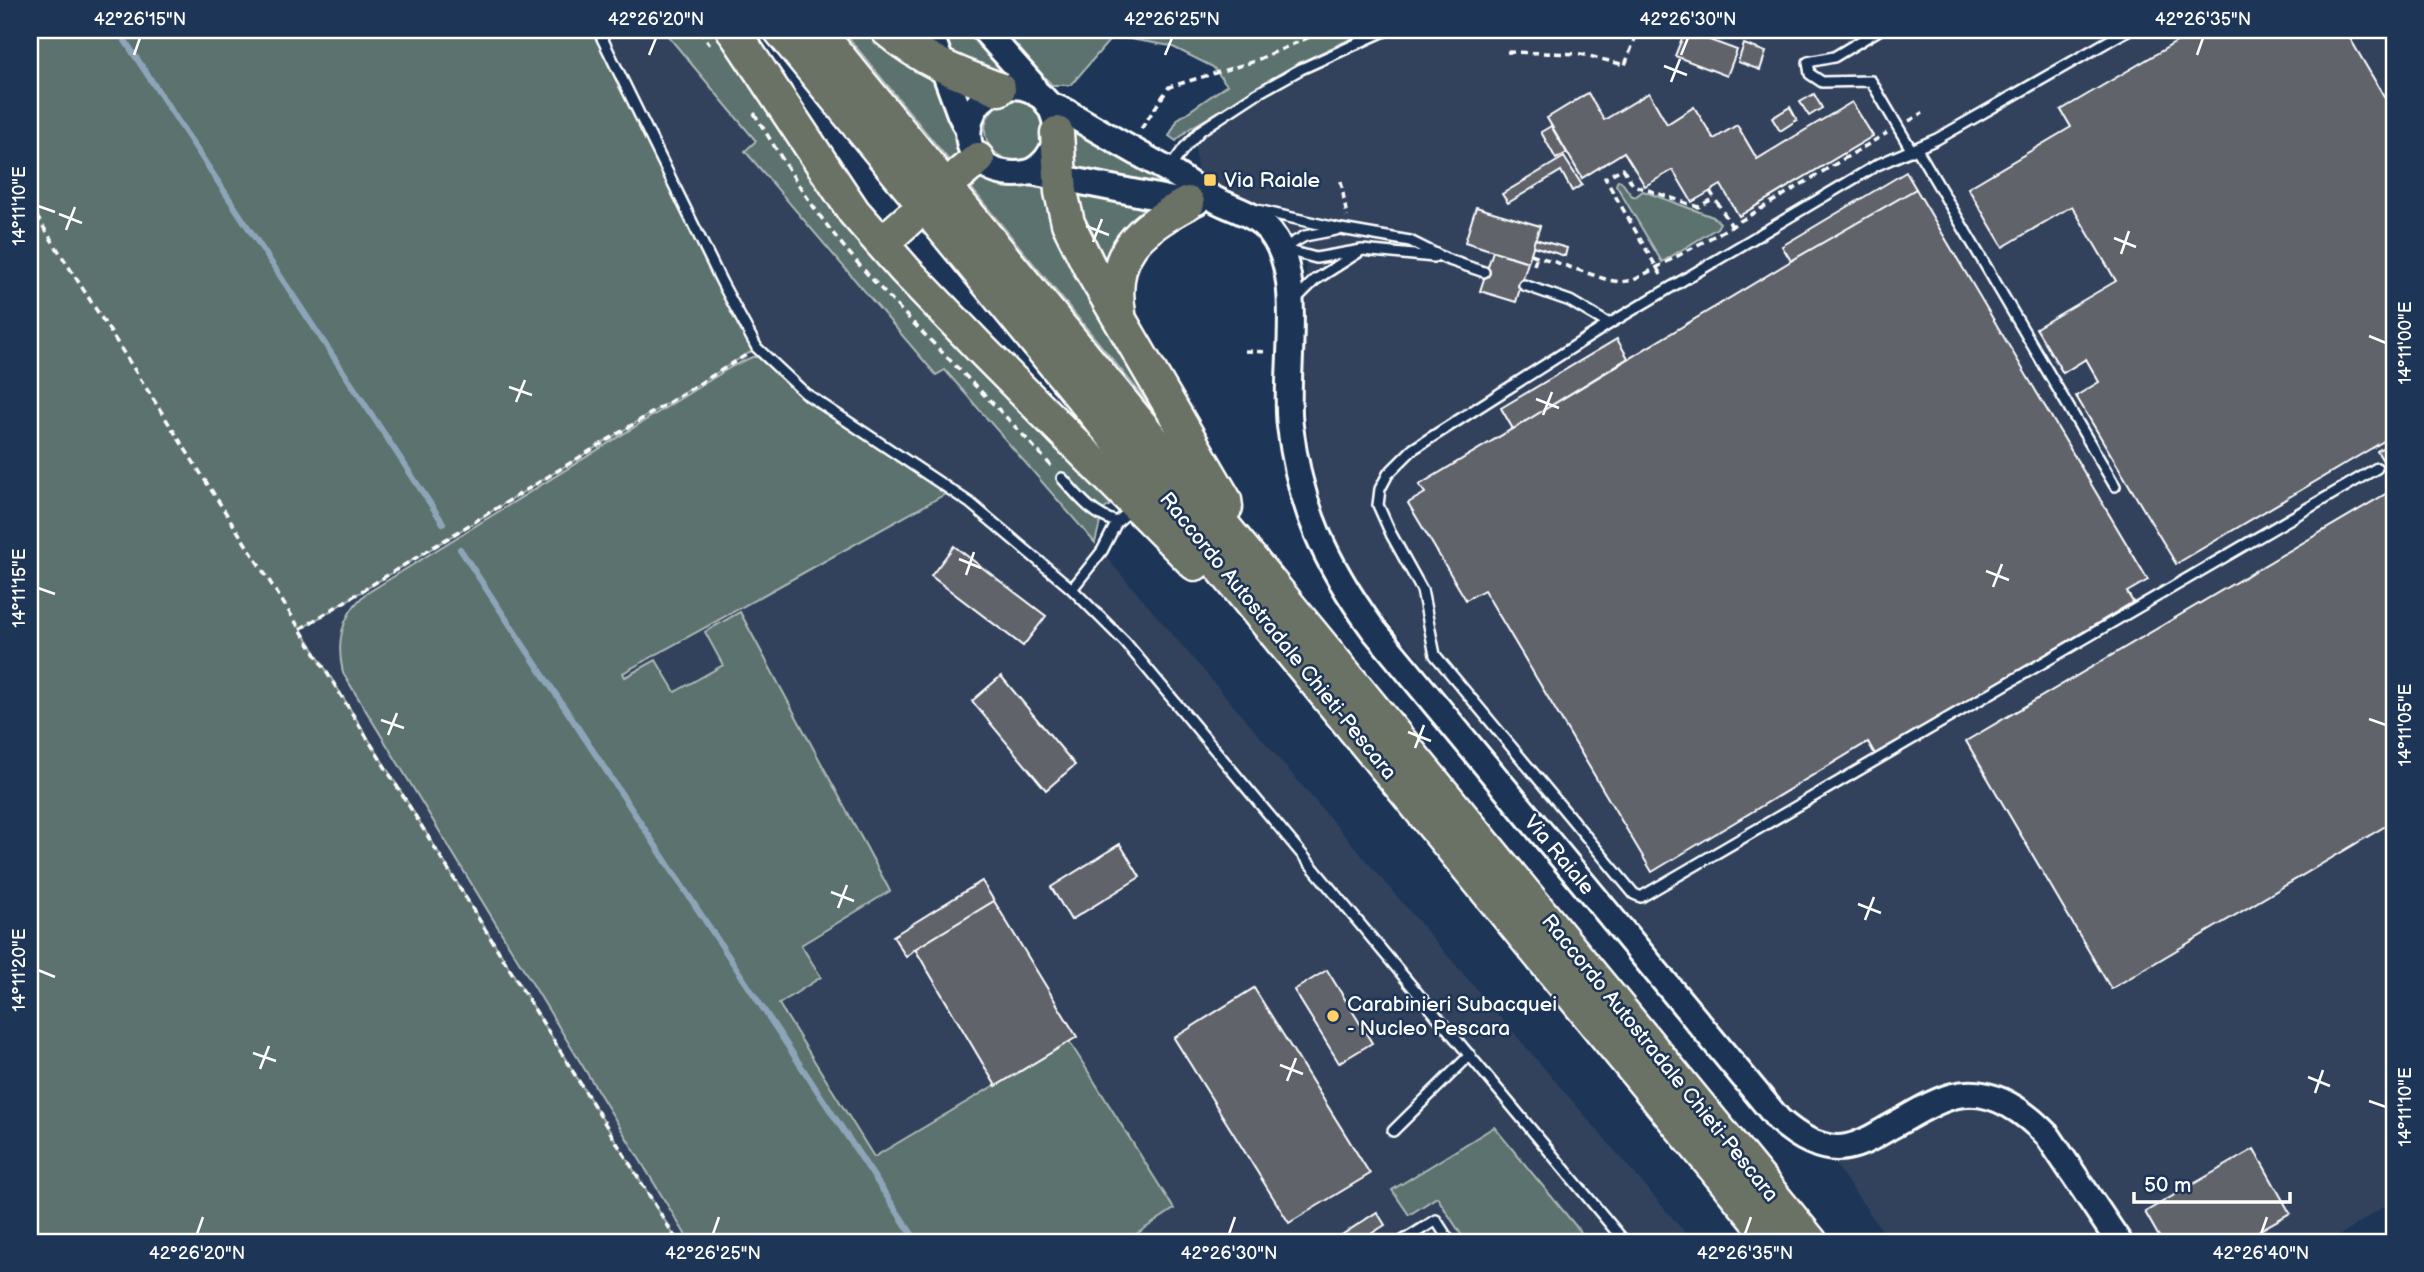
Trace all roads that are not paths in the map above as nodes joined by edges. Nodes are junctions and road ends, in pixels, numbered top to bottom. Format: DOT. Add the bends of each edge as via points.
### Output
graph roads {
  1 [pos="598,30"];
  2 [pos="733,30"];
  3 [pos="780,30"];
  4 [pos="817,30"];
  5 [pos="887,30"];
  6 [pos="929,30"];
  7 [pos="984,30"];
  8 [pos="1387,30"];
  9 [pos="1878,30"];
  10 [pos="2127,30"];
  11 [pos="943,67"];
  12 [pos="999,89"];
  13 [pos="1047,110"];
  14 [pos="1915,150"];
  15 [pos="969,154"];
  16 [pos="1168,170"];
  17 [pos="1045,175"];
  18 [pos="1203,202"];
  19 [pos="909,219"];
  20 [pos="1344,230"];
  21 [pos="882,243"];
  22 [pos="1282,249"];
  23 [pos="1362,250"];
  24 [pos="1446,259"];
  25 [pos="1484,272"];
  26 [pos="1524,285"];
  27 [pos="1292,304"];
  28 [pos="1119,318"];
  29 [pos="1609,324"];
  30 [pos="2377,468"];
  31 [pos="1062,478"];
  32 [pos="2115,486"];
  33 [pos="1127,513"];
  34 [pos="1230,533"];
  35 [pos="1073,589"];
  36 [pos="1336,706"];
  37 [pos="1470,1055"];
  38 [pos="1393,1131"];
  39 [pos="1401,1242"];
  40 [pos="1450,1242"];
  41 [pos="1625,1242"];
  42 [pos="1775,1242"];
  43 [pos="1811,1242"];
  44 [pos="2119,1242"];
  1 -- 35 [label="lane" via="757,348 805,393 970,503"];
  2 -- 21 [label="highway" via="854,212"];
  3 -- 36 [label="highway, Raccordo Autostradale Chieti-Pescara"];
  4 -- 34 [label="highway, Raccordo Autostradale Chieti-Pescara"];
  5 -- 11 [label="highway" via="909,50"];
  6 -- 11 [label="street"];
  7 -- 13 [label="street, Via Raiale" via="1031,83"];
  8 -- 16 [label="lane" via="1256,94 1201,130"];
  9 -- 14 [label="lane" via="1834,57 1808,62 1810,74 1822,82 1871,81"];
  10 -- 14 [label="lane"];
  11 -- 12 [label="highway"];
  11 -- 15 [label="street"];
  12 -- 13 [label="street" via="1025,88"];
  12 -- 15 [label="street" via="977,104 971,116"];
  13 -- 16 [label="street, Via Raiale" via="1067,112"];
  13 -- 17 [label="highway"];
  14 -- 29 [label="lane" via="1877,165"];
  14 -- 32 [label="lane"];
  15 -- 17 [label="street" via="1002,174"];
  16 -- 18 [label="street, Via Raiale"];
  17 -- 18 [label="street, Via Raiale"];
  17 -- 28 [label="highway"];
  18 -- 20 [label="lane"];
  18 -- 22 [label="street, Via Raiale" via="1256,218"];
  18 -- 28 [label="highway" via="1151,224 1128,249 1116,282"];
  19 -- 21 [label="highway"];
  20 -- 22 [label="lane" via="1305,236"];
  20 -- 24 [label="lane" via="1409,242"];
  21 -- 33 [label="highway"];
  22 -- 23 [label="lane" via="1316,258"];
  22 -- 27 [label="street, Via Raiale"];
  23 -- 24 [label="lane"];
  23 -- 27 [label="lane" via="1315,281"];
  24 -- 25 [label="lane"];
  26 -- 29 [label="lane" via="1570,301"];
  27 -- 44 [label="street, Via Raiale" via="1289,423 1306,506 1334,572 1373,629 1779,1121 1805,1140 1844,1148 1956,1095 2004,1101 2048,1136"];
  28 -- 34 [label="highway" via="1225,500"];
  29 -- 30 [label="lane" via="1413,449 1388,474 1378,505 1422,590 1435,655 1640,897"];
  31 -- 33 [label="lane" via="1104,518"];
  33 -- 35 [label="lane"];
  33 -- 36 [label="highway" via="1192,560 1295,681"];
  34 -- 43 [label="highway, Raccordo Autostradale Chieti-Pescara"];
  35 -- 37 [label="lane" via="1125,642"];
  36 -- 42 [label="highway, Raccordo Autostradale Chieti-Pescara"];
  37 -- 38 [label="lane"];
  37 -- 41 [label="lane"];
  39 -- 40 [label="lane" via="1436,1220"];
}
